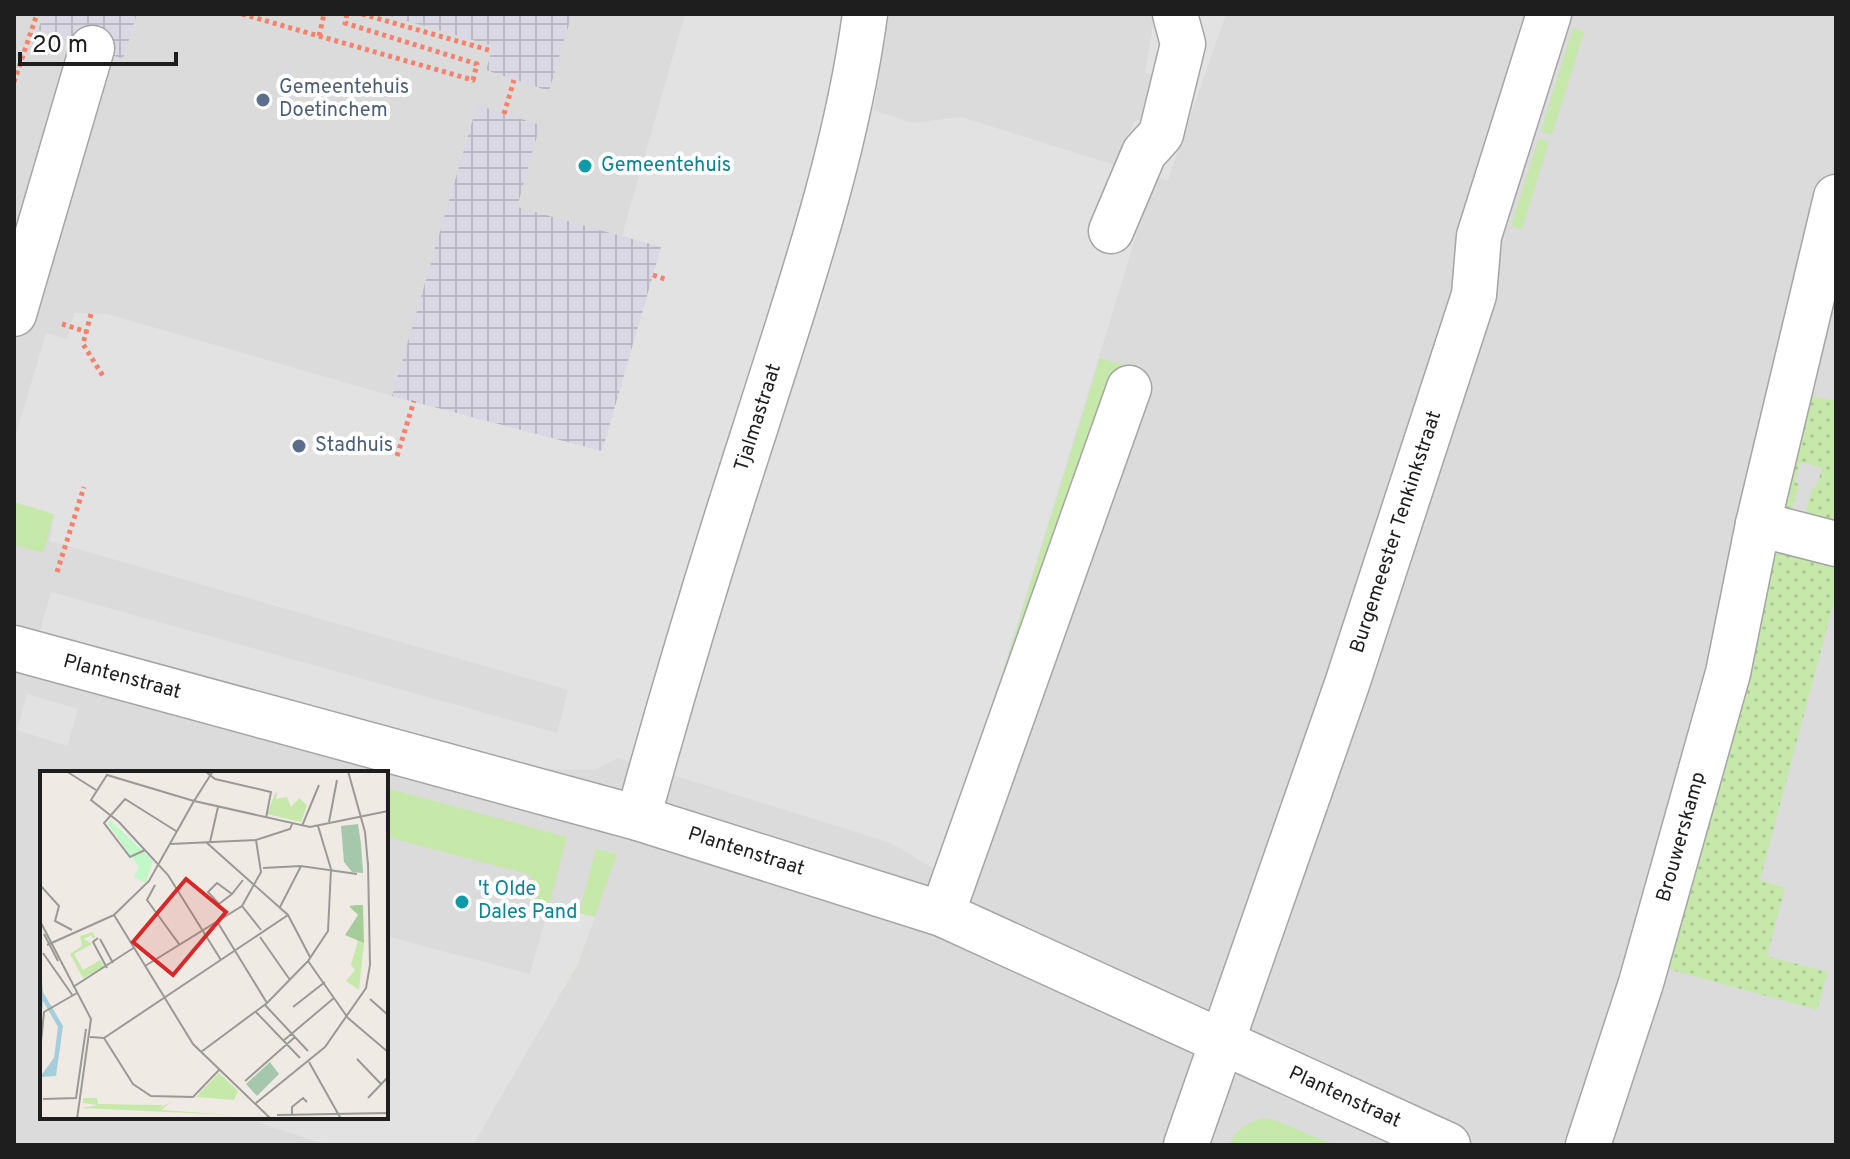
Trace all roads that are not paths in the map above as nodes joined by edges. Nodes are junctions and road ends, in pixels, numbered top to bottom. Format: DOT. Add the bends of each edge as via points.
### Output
graph roads {
  1 [pos="865,14"];
  2 [pos="1175,14"];
  3 [pos="1549,14"];
  4 [pos="92,48"];
  5 [pos="1836,197"];
  6 [pos="1111,231"];
  7 [pos="14,314"];
  8 [pos="1129,388"];
  9 [pos="1758,524"];
  10 [pos="1836,544"];
  11 [pos="14,648"];
  12 [pos="638,818"];
  13 [pos="942,914"];
  14 [pos="1222,1043"];
  15 [pos="1186,1145"];
  16 [pos="1448,1145"];
  17 [pos="1588,1145"];
  1 -- 12 [label="street, Tjalmastraat" via="845,125 809,260"];
  2 -- 6 [label="street" via="1183,44 1161,134 1144,153"];
  3 -- 14 [label="street, Burgemeester Tenkinkstraat" via="1479,236 1474,295"];
  4 -- 7 [label="street"];
  5 -- 9 [label="street, Brouwerskamp"];
  8 -- 13 [label="street"];
  9 -- 10 [label="street"];
  9 -- 17 [label="street, Brouwerskamp" via="1728,673 1641,983"];
  11 -- 12 [label="street, Plantenstraat"];
  12 -- 13 [label="street, Plantenstraat"];
  13 -- 14 [label="street, Plantenstraat"];
  14 -- 15 [label="street, Burgemeester Tenkinkstraat"];
  14 -- 16 [label="street, Plantenstraat"];
}
